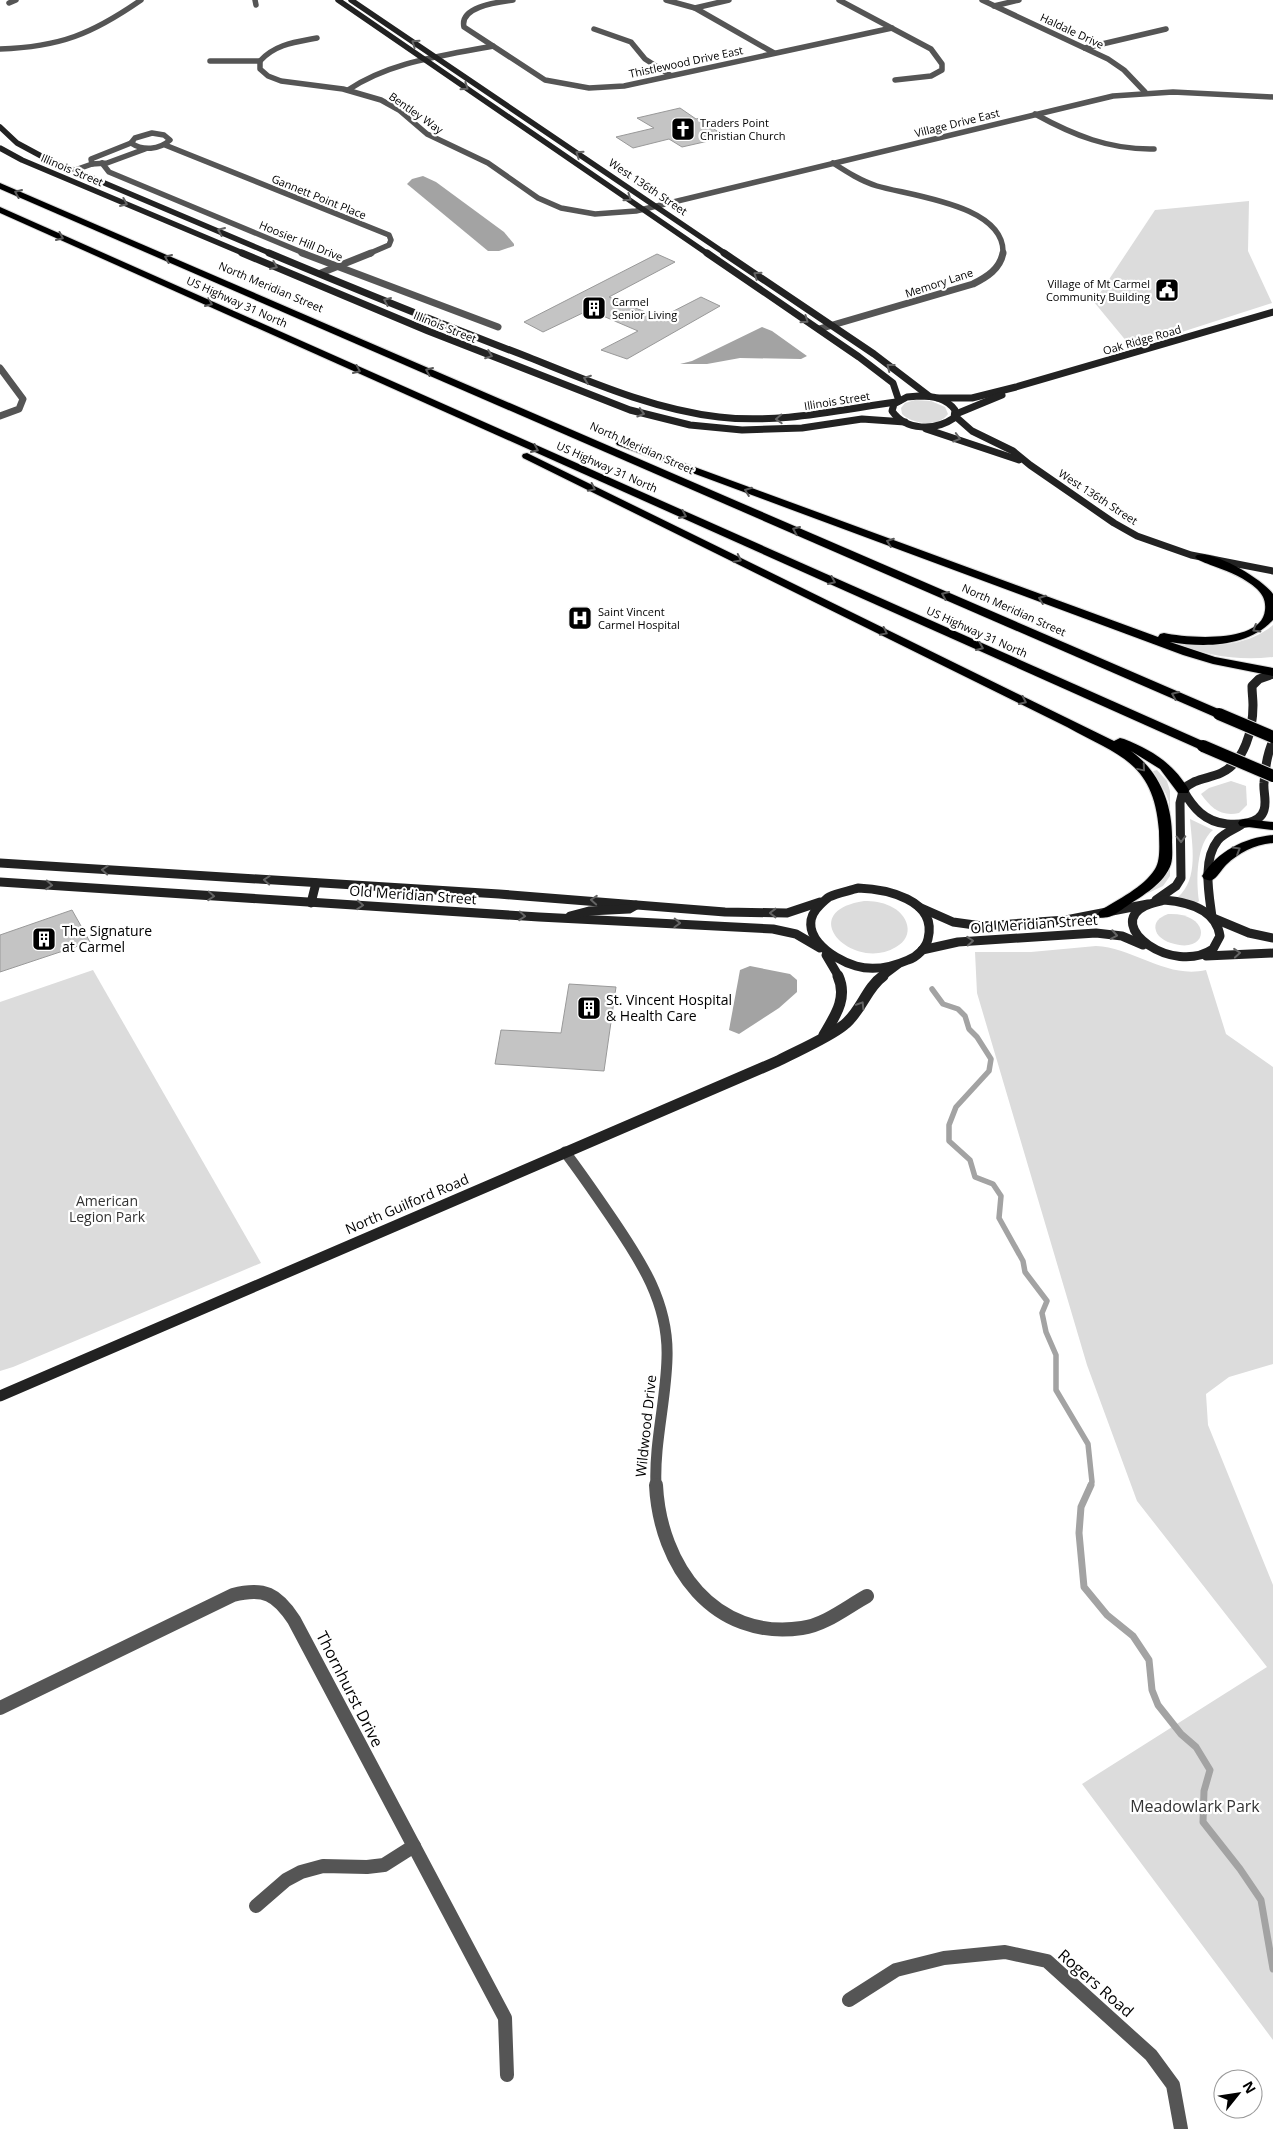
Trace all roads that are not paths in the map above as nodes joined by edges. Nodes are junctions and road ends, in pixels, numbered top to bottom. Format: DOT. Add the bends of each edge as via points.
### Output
graph roads {
  1 [pos="16,0"];
  2 [pos="142,0"];
  3 [pos="338,0"];
  4 [pos="351,0"];
  5 [pos="513,0"];
  6 [pos="666,0"];
  7 [pos="729,0"];
  8 [pos="839,0"];
  9 [pos="982,0"];
  10 [pos="1019,0"];
  11 [pos="9,3"];
  12 [pos="994,6"];
  13 [pos="695,8"];
  14 [pos="892,28"];
  15 [pos="594,29"];
  16 [pos="1166,29"];
  17 [pos="317,38"];
  18 [pos="493,46"];
  19 [pos="1085,48"];
  20 [pos="0,49"];
  21 [pos="774,53"];
  22 [pos="431,59"];
  23 [pos="210,61"];
  24 [pos="260,61"];
  25 [pos="670,75"];
  26 [pos="895,80"];
  27 [pos="348,90"];
  28 [pos="1145,92"];
  29 [pos="1273,97"];
  30 [pos="1035,114"];
  31 [pos="0,127"];
  32 [pos="131,143"];
  33 [pos="165,145"];
  34 [pos="0,148"];
  35 [pos="146,148"];
  36 [pos="1154,149"];
  37 [pos="833,163"];
  38 [pos="92,164"];
  39 [pos="102,164"];
  40 [pos="75,170"];
  41 [pos="0,186"];
  42 [pos="650,207"];
  43 [pos="0,210"];
  44 [pos="336,266"];
  45 [pos="321,273"];
  46 [pos="1273,312"];
  47 [pos="832,326"];
  48 [pos="498,327"];
  49 [pos="819,329"];
  50 [pos="0,368"];
  51 [pos="1016,387"];
  52 [pos="929,396"];
  53 [pos="490,397"];
  54 [pos="938,398"];
  55 [pos="898,402"];
  56 [pos="458,414"];
  57 [pos="956,415"];
  58 [pos="0,416"];
  59 [pos="908,423"];
  60 [pos="1028,464"];
  61 [pos="1201,558"];
  62 [pos="1246,567"];
  63 [pos="1273,571"];
  64 [pos="1273,578"];
  65 [pos="1088,616"];
  66 [pos="1221,662"];
  67 [pos="1273,662"];
  68 [pos="1273,673"];
  69 [pos="1072,724"];
  70 [pos="1273,737"];
  71 [pos="1273,741"];
  72 [pos="1273,776"];
  73 [pos="1183,790"];
  74 [pos="1245,824"];
  75 [pos="1273,826"];
  76 [pos="1273,839"];
  77 [pos="0,863"];
  78 [pos="1209,876"];
  79 [pos="0,882"];
  80 [pos="316,883"];
  81 [pos="820,902"];
  82 [pos="311,903"];
  83 [pos="1150,903"];
  84 [pos="638,904"];
  85 [pos="918,907"];
  86 [pos="1105,914"];
  87 [pos="1212,917"];
  88 [pos="562,918"];
  89 [pos="1273,938"];
  90 [pos="1146,946"];
  91 [pos="821,949"];
  92 [pos="922,950"];
  93 [pos="1273,953"];
  94 [pos="1200,956"];
  95 [pos="897,965"];
  96 [pos="824,1035"];
  97 [pos="565,1152"];
  98 [pos="0,1396"];
  99 [pos="867,1596"];
  100 [pos="0,1708"];
  101 [pos="414,1846"];
  102 [pos="256,1906"];
  103 [pos="849,2000"];
  104 [pos="507,2075"];
  105 [pos="1181,2129"];
  1 -- 11 [label="street"];
  2 -- 20 [label="street" via="85,35 48,45"];
  3 -- 22 [label="street, West 136th Street"];
  22 -- 4 [label="street, West 136th Street, one-way"];
  5 -- 18 [label="street, Thistlewood Drive East" via="474,10 463,20 464,27"];
  6 -- 13 [label="street"];
  7 -- 13 [label="street"];
  8 -- 14 [label="street"];
  9 -- 12 [label="street, Haldale Drive"];
  10 -- 12 [label="street"];
  12 -- 19 [label="street, Haldale Drive"];
  13 -- 21 [label="street"];
  14 -- 21 [label="street, Thistlewood Drive East"];
  14 -- 26 [label="street" via="932,49 942,64 942,70 936,75"];
  15 -- 25 [label="street" via="631,42 645,59"];
  16 -- 19 [label="street"];
  17 -- 24 [label="street" via="276,48"];
  18 -- 22 [label="street"];
  18 -- 25 [label="street, Thistlewood Drive East" via="545,80 569,87 607,88"];
  19 -- 28 [label="street, Haldale Drive" via="1117,64"];
  21 -- 25 [label="street, Thistlewood Drive East"];
  22 -- 27 [label="street" via="379,72"];
  42 -- 22 [label="street, West 136th Street, one-way"];
  22 -- 42 [label="street, West 136th Street, one-way"];
  23 -- 24 [label="street"];
  24 -- 27 [label="street, Bentley Way" via="263,73 281,81"];
  27 -- 42 [label="street, Bentley Way" via="390,104 427,134 488,163 549,203 586,213 625,213"];
  28 -- 29 [label="street, Village Drive East"];
  28 -- 30 [label="street, Village Drive East" via="1105,97"];
  30 -- 36 [label="street" via="1100,144"];
  30 -- 37 [label="street, Village Drive East"];
  31 -- 40 [label="street, Illinois Street" via="28,150"];
  32 -- 33 [label="street" via="140,136 159,134 170,138"];
  32 -- 35 [label="street"];
  32 -- 38 [label="street" via="90,159"];
  33 -- 35 [label="street"];
  33 -- 44 [label="street, Gannett Point Place" via="388,236 391,240 389,245"];
  34 -- 59 [label="street, Illinois Street, one-way" via="420,328 630,410 690,425 742,430 802,428 862,420"];
  35 -- 39 [label="street"];
  37 -- 42 [label="street, Village Drive East"];
  37 -- 47 [label="street, Memory Lane" via="869,183 971,213 996,232 1003,251 996,268 973,284"];
  38 -- 39 [label="street"];
  38 -- 40 [label="street"];
  39 -- 44 [label="street, Hoosier Hill Drive" via="109,172"];
  45 -- 40 [label="street, Illinois Street, one-way"];
  53 -- 41 [label="highway, North Meridian Street, one-way"];
  47 -- 42 [label="street, West 136th Street, one-way"];
  42 -- 49 [label="street, West 136th Street, one-way"];
  43 -- 56 [label="highway, US Highway 31 North, one-way"];
  44 -- 45 [label="street, Gannett Point Place"];
  44 -- 48 [label="street, Hoosier Hill Drive"];
  55 -- 45 [label="street, Illinois Street, one-way" via="772,419 724,418 674,410 478,338"];
  46 -- 51 [label="street, Oak Ridge Road"];
  47 -- 49 [label="street, Memory Lane"];
  52 -- 47 [label="street, West 136th Street, one-way"];
  49 -- 55 [label="street, West 136th Street" via="893,383"];
  50 -- 58 [label="street" via="23,400 22,407"];
  51 -- 54 [label="street, Oak Ridge Road" via="972,398"];
  51 -- 57 [label="street, Oak Ridge Road"];
  52 -- 54 [label="street, Oak Ridge Road"];
  52 -- 55 [label="street, Illinois Street" via="913,396"];
  65 -- 53 [label="highway, one-way" via="672,463 549,414"];
  70 -- 53 [label="highway, North Meridian Street, one-way, bridge"];
  54 -- 57 [label="street, West 136th Street" via="954,407"];
  55 -- 59 [label="street, West 136th Street" via="893,407 894,414"];
  56 -- 69 [label="highway, one-way" via="480,434"];
  56 -- 72 [label="highway, US Highway 31 North, one-way, bridge"];
  57 -- 59 [label="street, Oak Ridge Road" via="939,426"];
  57 -- 60 [label="street, West 136th Street" via="972,431 1013,451"];
  59 -- 60 [label="street, West 136th Street, one-way"];
  60 -- 61 [label="street, West 136th Street" via="1131,533"];
  61 -- 62 [label="street, West 136th Street"];
  61 -- 65 [label="highway, one-way" via="1243,575 1266,592 1271,611 1261,626 1230,639 1192,641"];
  62 -- 63 [label="street, West 136th Street"];
  62 -- 64 [label="street, West 136th Street"];
  65 -- 66 [label="highway"];
  66 -- 67 [label="highway"];
  66 -- 68 [label="highway"];
  68 -- 73 [label="street" via="1252,686 1252,719 1243,750 1236,760 1226,770 1193,782"];
  69 -- 73 [label="highway" via="1149,755 1173,774"];
  69 -- 86 [label="highway, one-way" via="1134,759 1148,775 1163,809 1162,869 1152,881"];
  71 -- 74 [label="street" via="1265,772 1264,809 1258,818"];
  73 -- 74 [label="street" via="1194,809 1205,818 1224,824"];
  73 -- 83 [label="street, one-way" via="1180,809 1181,878 1172,890"];
  74 -- 75 [label="highway"];
  74 -- 78 [label="street" via="1216,841 1212,848"];
  78 -- 76 [label="highway, one-way" via="1234,851 1254,842"];
  80 -- 77 [label="street, Old Meridian Street, one-way"];
  78 -- 87 [label="street" via="1208,898"];
  79 -- 82 [label="street, Old Meridian Street, one-way"];
  80 -- 82 [label="street"];
  84 -- 80 [label="street, Old Meridian Street, one-way"];
  81 -- 84 [label="street, Old Meridian Street, one-way" via="794,912 770,914"];
  81 -- 85 [label="street" via="845,890 872,888 899,894"];
  81 -- 91 [label="street" via="812,914 810,928"];
  82 -- 88 [label="street, Old Meridian Street, one-way"];
  83 -- 86 [label="street, Old Meridian Street"];
  83 -- 87 [label="street" via="1178,901 1203,910"];
  83 -- 90 [label="street" via="1140,909 1133,923 1134,931"];
  84 -- 88 [label="street" via="629,909 589,911"];
  85 -- 86 [label="street, Old Meridian Street" via="953,922 972,926 1000,926"];
  85 -- 92 [label="street" via="930,929"];
  87 -- 89 [label="street" via="1249,933"];
  87 -- 94 [label="street" via="1220,930 1219,942 1210,952"];
  88 -- 91 [label="street, Old Meridian Street, one-way" via="774,929 796,934"];
  92 -- 90 [label="street, Old Meridian Street, one-way" via="962,942 1102,933 1122,936"];
  90 -- 94 [label="street" via="1167,956"];
  91 -- 95 [label="street" via="852,965 870,968"];
  91 -- 96 [label="street" via="837,972 843,988 841,1003"];
  92 -- 95 [label="street" via="912,959"];
  94 -- 93 [label="street, one-way"];
  96 -- 95 [label="street, North Guilford Road, one-way" via="845,1024 876,982"];
  96 -- 97 [label="street, North Guilford Road" via="778,1061"];
  97 -- 98 [label="street, North Guilford Road"];
  97 -- 99 [label="street, Wildwood Drive" via="636,1254 660,1300 668,1358 654,1469 655,1494 664,1536 691,1587 711,1608 734,1620 778,1630 803,1628"];
  100 -- 101 [label="street, Thornhurst Drive" via="233,1595 248,1590 262,1591 278,1598 294,1620"];
  101 -- 102 [label="street" via="384,1865 323,1866 301,1872 286,1880"];
  101 -- 104 [label="street, Thornhurst Drive" via="505,2018"];
  103 -- 105 [label="street, Rogers Road" via="896,1970 944,1958 1005,1952 1047,1961 1151,2055 1173,2085"];
}
